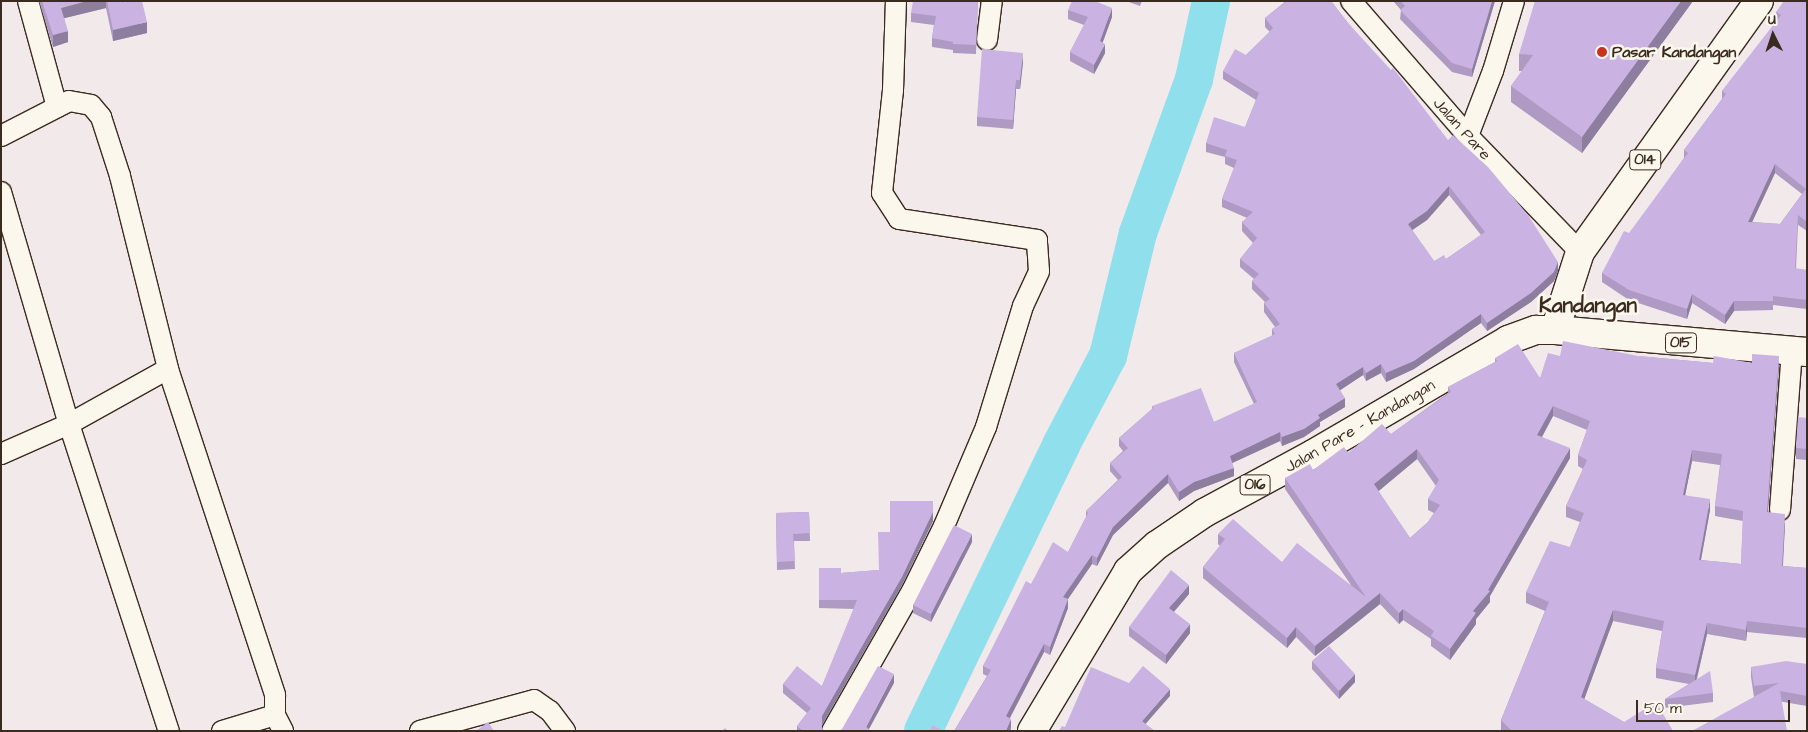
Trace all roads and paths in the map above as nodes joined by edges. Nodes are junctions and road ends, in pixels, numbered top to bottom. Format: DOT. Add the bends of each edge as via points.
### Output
graph roads {
  1 [pos="28,1"];
  2 [pos="896,1"];
  3 [pos="992,1"];
  4 [pos="1351,1"];
  5 [pos="1514,1"];
  6 [pos="1759,1"];
  7 [pos="986,40"];
  8 [pos="57,107"];
  9 [pos="1,136"];
  10 [pos="1468,136"];
  11 [pos="1,192"];
  12 [pos="1580,252"];
  13 [pos="1555,330"];
  14 [pos="1799,351"];
  15 [pos="168,370"];
  16 [pos="69,424"];
  17 [pos="1,454"];
  18 [pos="1780,510"];
  19 [pos="279,723"];
  20 [pos="169,731"];
  21 [pos="222,731"];
  22 [pos="420,731"];
  23 [pos="565,731"];
  24 [pos="832,731"];
  25 [pos="1032,731"];
  1 -- 8 [label="street"];
  2 -- 24 [label="street" via="893,90 882,193 899,219 1037,240 1039,271 1023,306 986,426 944,526 899,616"];
  3 -- 7 [label="street"];
  4 -- 10 [label="street, Jalan Pare"];
  5 -- 10 [label="street" via="1493,71"];
  6 -- 12 [label="main road, 014"];
  8 -- 9 [label="street"];
  8 -- 15 [label="street" via="69,101 80,101 91,105 101,117 120,176"];
  10 -- 12 [label="street, Jalan Pare"];
  11 -- 16 [label="street"];
  12 -- 13 [label="main road, 014"];
  13 -- 14 [label="main road, 015"];
  13 -- 25 [label="main road, Jalan Pare - Kandangan / 016" via="1536,330 1508,340 1313,454 1204,513 1157,545 1128,571"];
  14 -- 18 [label="street"];
  15 -- 16 [label="street"];
  15 -- 19 [label="street" via="276,695"];
  16 -- 17 [label="street"];
  16 -- 20 [label="street"];
  19 -- 21 [label="street"];
  22 -- 23 [label="street" via="527,700 543,704"];
}
